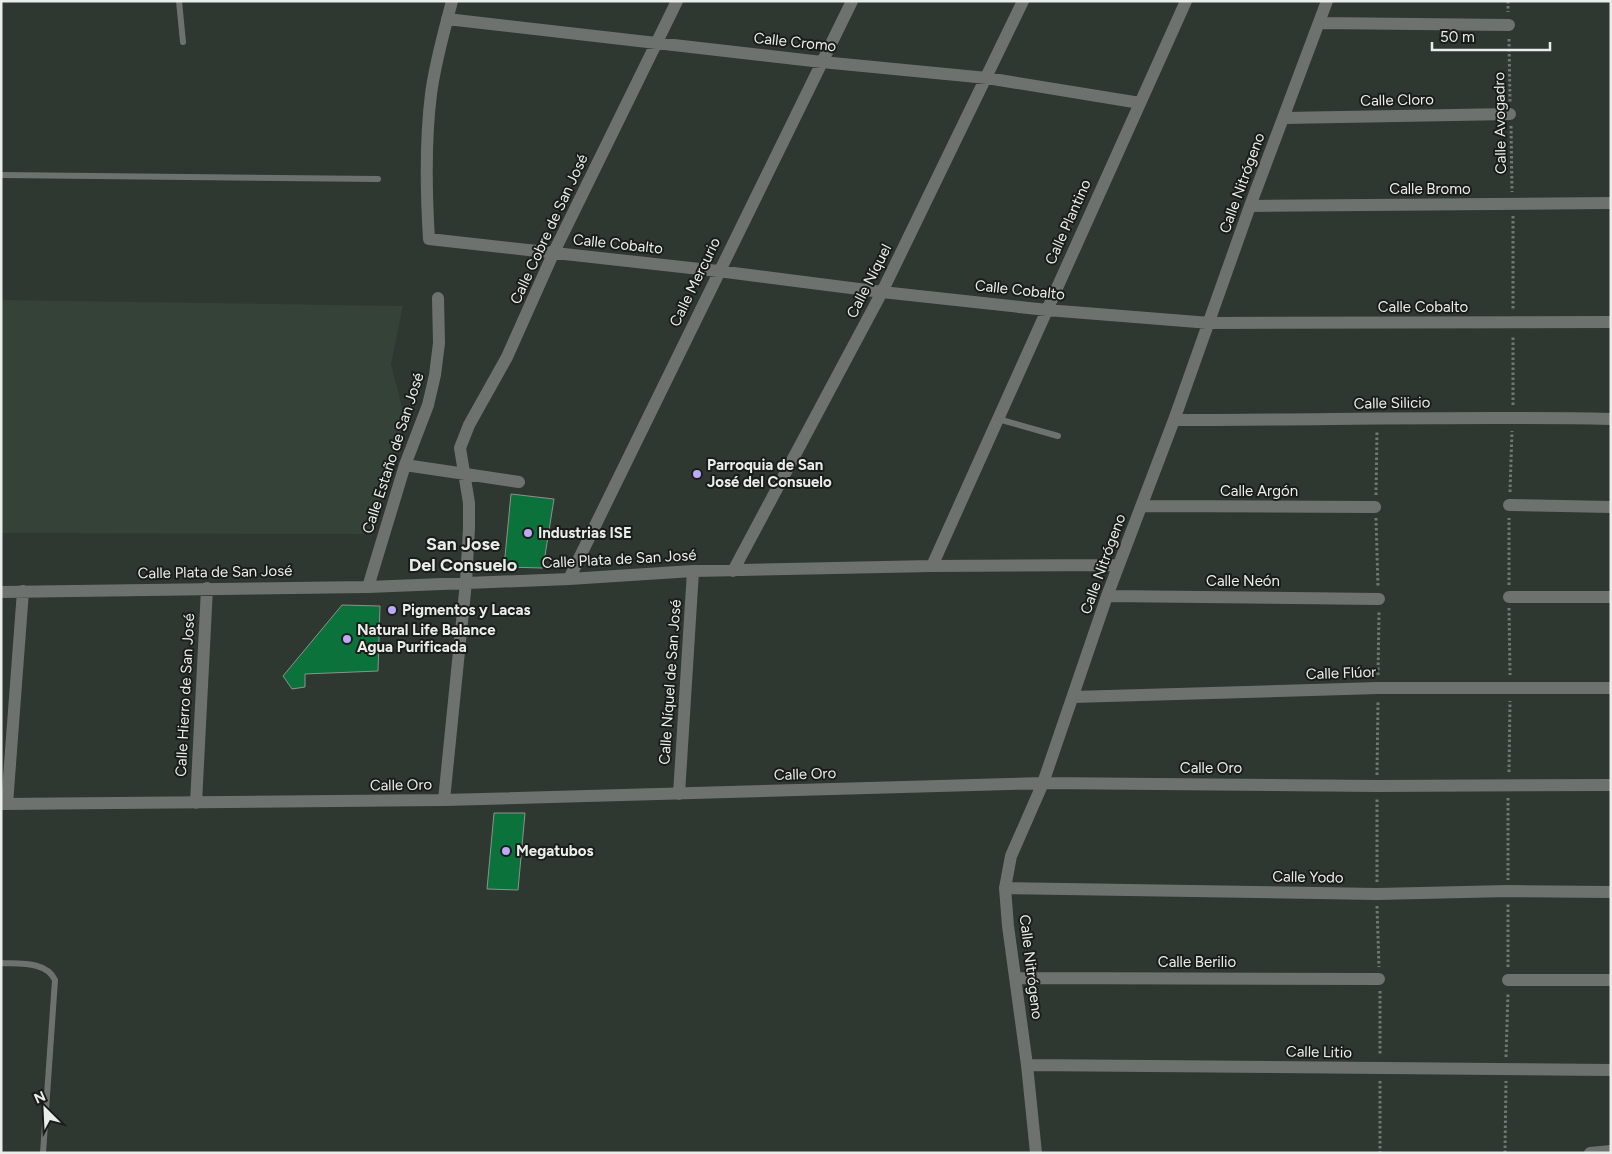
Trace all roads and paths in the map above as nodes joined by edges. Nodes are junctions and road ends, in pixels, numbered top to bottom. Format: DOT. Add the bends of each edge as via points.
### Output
graph roads {
  1 [pos="179,1"];
  2 [pos="452,1"];
  3 [pos="677,1"];
  4 [pos="852,1"];
  5 [pos="1023,1"];
  6 [pos="1186,1"];
  7 [pos="1327,1"];
  8 [pos="1508,1"];
  9 [pos="447,19"];
  10 [pos="1320,23"];
  11 [pos="1509,25"];
  12 [pos="183,42"];
  13 [pos="657,43"];
  14 [pos="822,62"];
  15 [pos="987,78"];
  16 [pos="1140,103"];
  17 [pos="1510,114"];
  18 [pos="1284,118"];
  19 [pos="1,175"];
  20 [pos="378,179"];
  21 [pos="1512,184"];
  22 [pos="1611,203"];
  23 [pos="1250,206"];
  24 [pos="554,254"];
  25 [pos="718,271"];
  26 [pos="882,292"];
  27 [pos="438,298"];
  28 [pos="1047,310"];
  29 [pos="1611,322"];
  30 [pos="1210,323"];
  31 [pos="998,419"];
  32 [pos="1611,419"];
  33 [pos="1174,420"];
  34 [pos="1058,436"];
  35 [pos="405,464"];
  36 [pos="464,473"];
  37 [pos="519,482"];
  38 [pos="1510,505"];
  39 [pos="1142,506"];
  40 [pos="1375,507"];
  41 [pos="1611,508"];
  42 [pos="932,566"];
  43 [pos="1119,566"];
  44 [pos="693,571"];
  45 [pos="733,571"];
  46 [pos="569,579"];
  47 [pos="466,582"];
  48 [pos="368,587"];
  49 [pos="207,588"];
  50 [pos="23,591"];
  51 [pos="1,592"];
  52 [pos="1107,596"];
  53 [pos="1509,597"];
  54 [pos="1611,597"];
  55 [pos="1379,599"];
  56 [pos="1611,688"];
  57 [pos="1073,697"];
  58 [pos="1043,783"];
  59 [pos="1611,785"];
  60 [pos="678,794"];
  61 [pos="444,800"];
  62 [pos="196,803"];
  63 [pos="4,804"];
  64 [pos="1006,888"];
  65 [pos="1611,892"];
  66 [pos="1,963"];
  67 [pos="1015,978"];
  68 [pos="1380,979"];
  69 [pos="1508,980"];
  70 [pos="1611,980"];
  71 [pos="1027,1066"];
  72 [pos="1611,1070"];
  73 [pos="1611,1151"];
  74 [pos="42,1153"];
  75 [pos="1036,1153"];
  76 [pos="1590,1153"];
  1 -- 12 [label="lane"];
  2 -- 9 [label="street"];
  3 -- 13 [label="street, Calle Cobre de San José"];
  4 -- 14 [label="street, Calle Mercurio"];
  5 -- 15 [label="street, Calle Níquel"];
  6 -- 16 [label="street, Calle Plantino"];
  7 -- 10 [label="street, Calle Nitrógeno"];
  8 -- 11 [label="path, Calle Avogadro"];
  9 -- 13 [label="street, Calle Cromo"];
  9 -- 24 [label="street, Calle Cobalto" via="431,94 426,187 429,239"];
  10 -- 11 [label="street"];
  10 -- 18 [label="street, Calle Nitrógeno"];
  11 -- 17 [label="path, Calle Avogadro"];
  13 -- 14 [label="street, Calle Cromo"];
  13 -- 24 [label="street, Calle Cobre de San José"];
  14 -- 15 [label="street, Calle Cromo"];
  14 -- 25 [label="street, Calle Mercurio"];
  15 -- 16 [label="street, Calle Cromo"];
  15 -- 26 [label="street, Calle Níquel"];
  16 -- 28 [label="street, Calle Plantino"];
  17 -- 18 [label="street, Calle Cloro"];
  17 -- 21 [label="path, Calle Avogadro"];
  18 -- 23 [label="street, Calle Nitrógeno"];
  19 -- 20 [label="lane"];
  22 -- 23 [label="street, Calle Bromo"];
  23 -- 30 [label="street, Calle Nitrógeno"];
  24 -- 25 [label="street, Calle Cobalto"];
  24 -- 36 [label="street, Calle Cobre de San José" via="507,357 464,436 460,448"];
  25 -- 26 [label="street, Calle Cobalto"];
  25 -- 46 [label="street, Calle Mercurio"];
  26 -- 28 [label="street, Calle Cobalto"];
  26 -- 45 [label="street, Calle Níquel"];
  27 -- 35 [label="street, Calle Estaño de San José" via="439,343 435,375 428,405"];
  28 -- 30 [label="street, Calle Cobalto"];
  28 -- 31 [label="street, Calle Plantino"];
  29 -- 30 [label="street, Calle Cobalto"];
  30 -- 33 [label="street, Calle Nitrógeno"];
  31 -- 34 [label="lane"];
  31 -- 42 [label="street, Calle Plantino"];
  32 -- 33 [label="street, Calle Silicio"];
  33 -- 39 [label="street, Calle Nitrógeno"];
  35 -- 36 [label="street"];
  35 -- 48 [label="street, Calle Estaño de San José"];
  36 -- 37 [label="street"];
  36 -- 47 [label="street, Calle Cobre de San José" via="469,503"];
  38 -- 41 [label="street"];
  39 -- 40 [label="street, Calle Argón"];
  39 -- 43 [label="street, Calle Nitrógeno"];
  42 -- 43 [label="street, Calle Plata de San José"];
  42 -- 45 [label="street, Calle Plata de San José"];
  43 -- 52 [label="street, Calle Nitrógeno"];
  44 -- 45 [label="street, Calle Plata de San José"];
  44 -- 46 [label="street, Calle Plata de San José"];
  44 -- 60 [label="street, Calle Níquel de San José"];
  46 -- 47 [label="street, Calle Plata de San José"];
  47 -- 48 [label="street, Calle Plata de San José"];
  47 -- 61 [label="street, Calle Cobre de San José"];
  48 -- 49 [label="street, Calle Plata de San José"];
  49 -- 50 [label="street, Calle Plata de San José"];
  49 -- 62 [label="street, Calle Hierro de San José"];
  50 -- 51 [label="street, Calle Plata de San José"];
  50 -- 63 [label="street"];
  52 -- 55 [label="street, Calle Neón"];
  52 -- 57 [label="street, Calle Nitrógeno"];
  53 -- 54 [label="street"];
  56 -- 57 [label="street, Calle Flúor" via="1378,688"];
  57 -- 58 [label="street, Calle Nitrógeno"];
  58 -- 59 [label="street, Calle Oro"];
  58 -- 60 [label="street, Calle Oro"];
  58 -- 64 [label="street, Calle Nitrógeno" via="1011,856"];
  60 -- 61 [label="street, Calle Oro"];
  61 -- 62 [label="street, Calle Oro"];
  62 -- 63 [label="street, Calle Oro"];
  64 -- 65 [label="street, Calle Yodo" via="1377,894"];
  64 -- 67 [label="street, Calle Nitrógeno"];
  66 -- 74 [label="lane" via="39,966 52,974 55,980"];
  67 -- 68 [label="street, Calle Berilio"];
  67 -- 71 [label="street, Calle Nitrógeno"];
  69 -- 70 [label="street"];
  71 -- 72 [label="street, Calle Litio"];
  71 -- 75 [label="street, Calle Nitrógeno"];
  73 -- 76 [label="street"];
}
